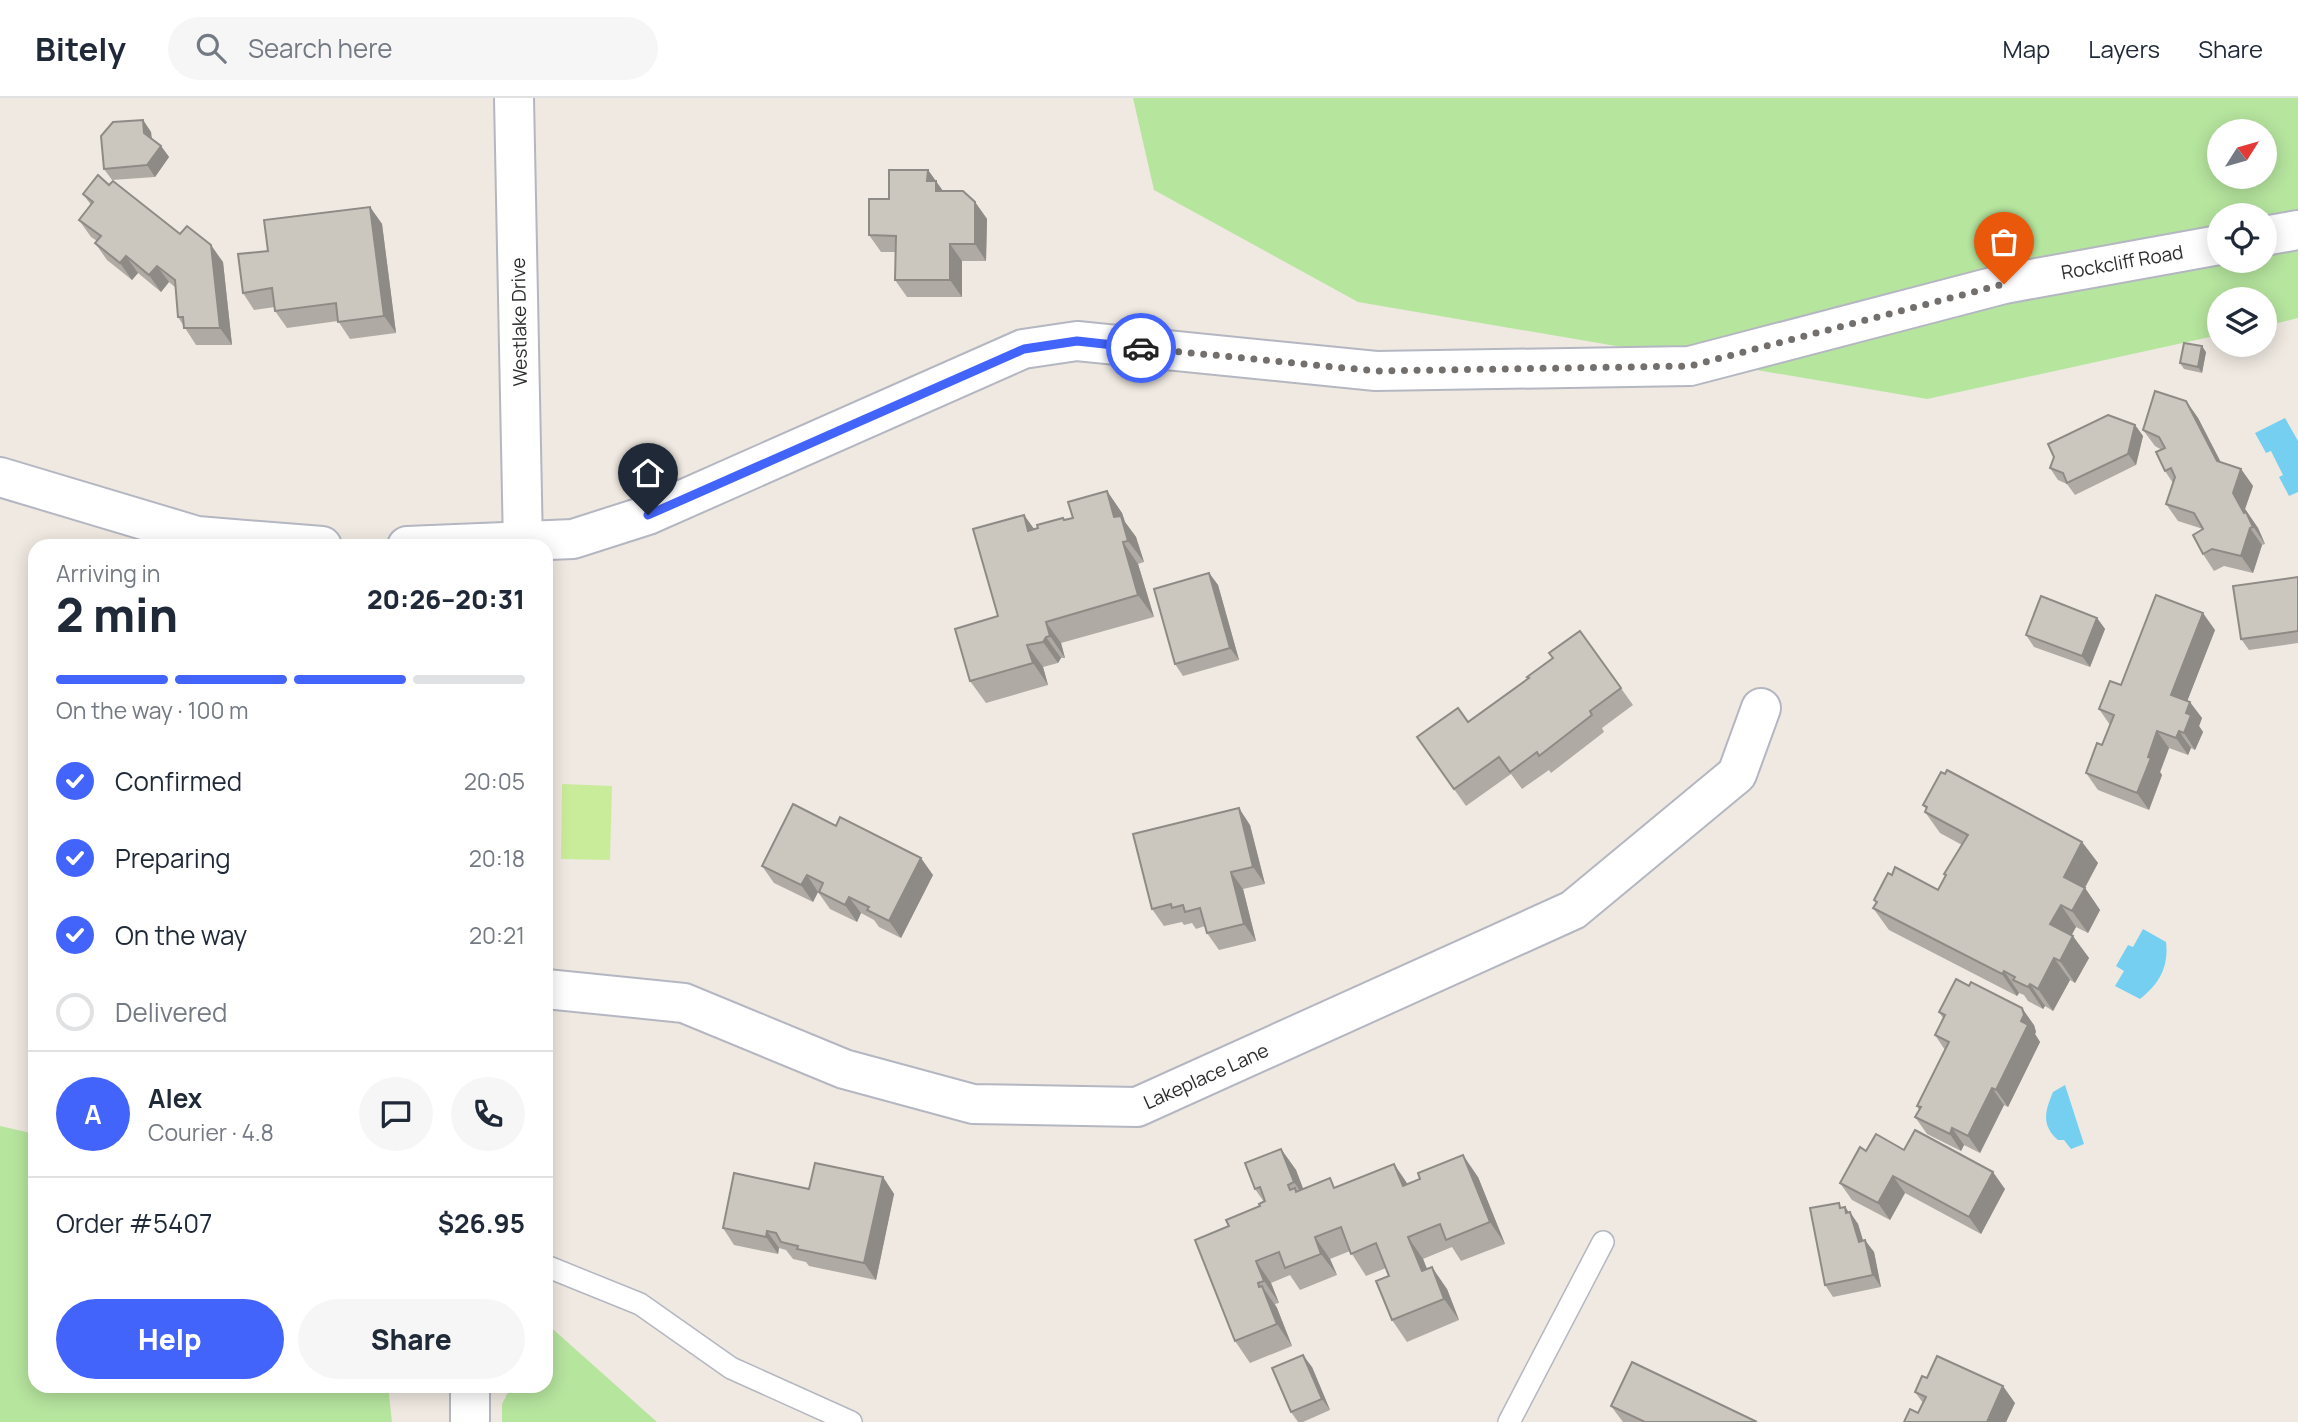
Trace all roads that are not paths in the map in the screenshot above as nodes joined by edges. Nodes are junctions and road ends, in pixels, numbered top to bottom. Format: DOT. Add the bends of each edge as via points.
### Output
graph roads {
  1 [pos="514,98"];
  2 [pos="2298,230"];
  3 [pos="2277,234"];
  4 [pos="2207,247"];
  5 [pos="0,477"];
  6 [pos="234,539"];
  7 [pos="523,539"];
  8 [pos="553,541"];
  9 [pos="1761,708"];
  10 [pos="553,990"];
  11 [pos="1603,1242"];
  12 [pos="553,1269"];
  13 [pos="470,1393"];
  14 [pos="470,1422"];
  15 [pos="851,1422"];
  16 [pos="1509,1422"];
  1 -- 7 [label="street, Westlake Drive"];
  2 -- 3 [label="street"];
  4 -- 8 [label="street, Rockcliff Road" via="2004,284 1690,366 1376,371 1077,341 1024,349 648,515 573,539"];
  5 -- 6 [label="street" via="197,536"];
  9 -- 10 [label="street, Lakeplace Lane" via="1737,774 1573,910 1137,1107 973,1104 844,1069 684,1003"];
  11 -- 16 [label="lane"];
  12 -- 15 [label="lane" via="640,1304 731,1368"];
  13 -- 14 [label="street"];
}
